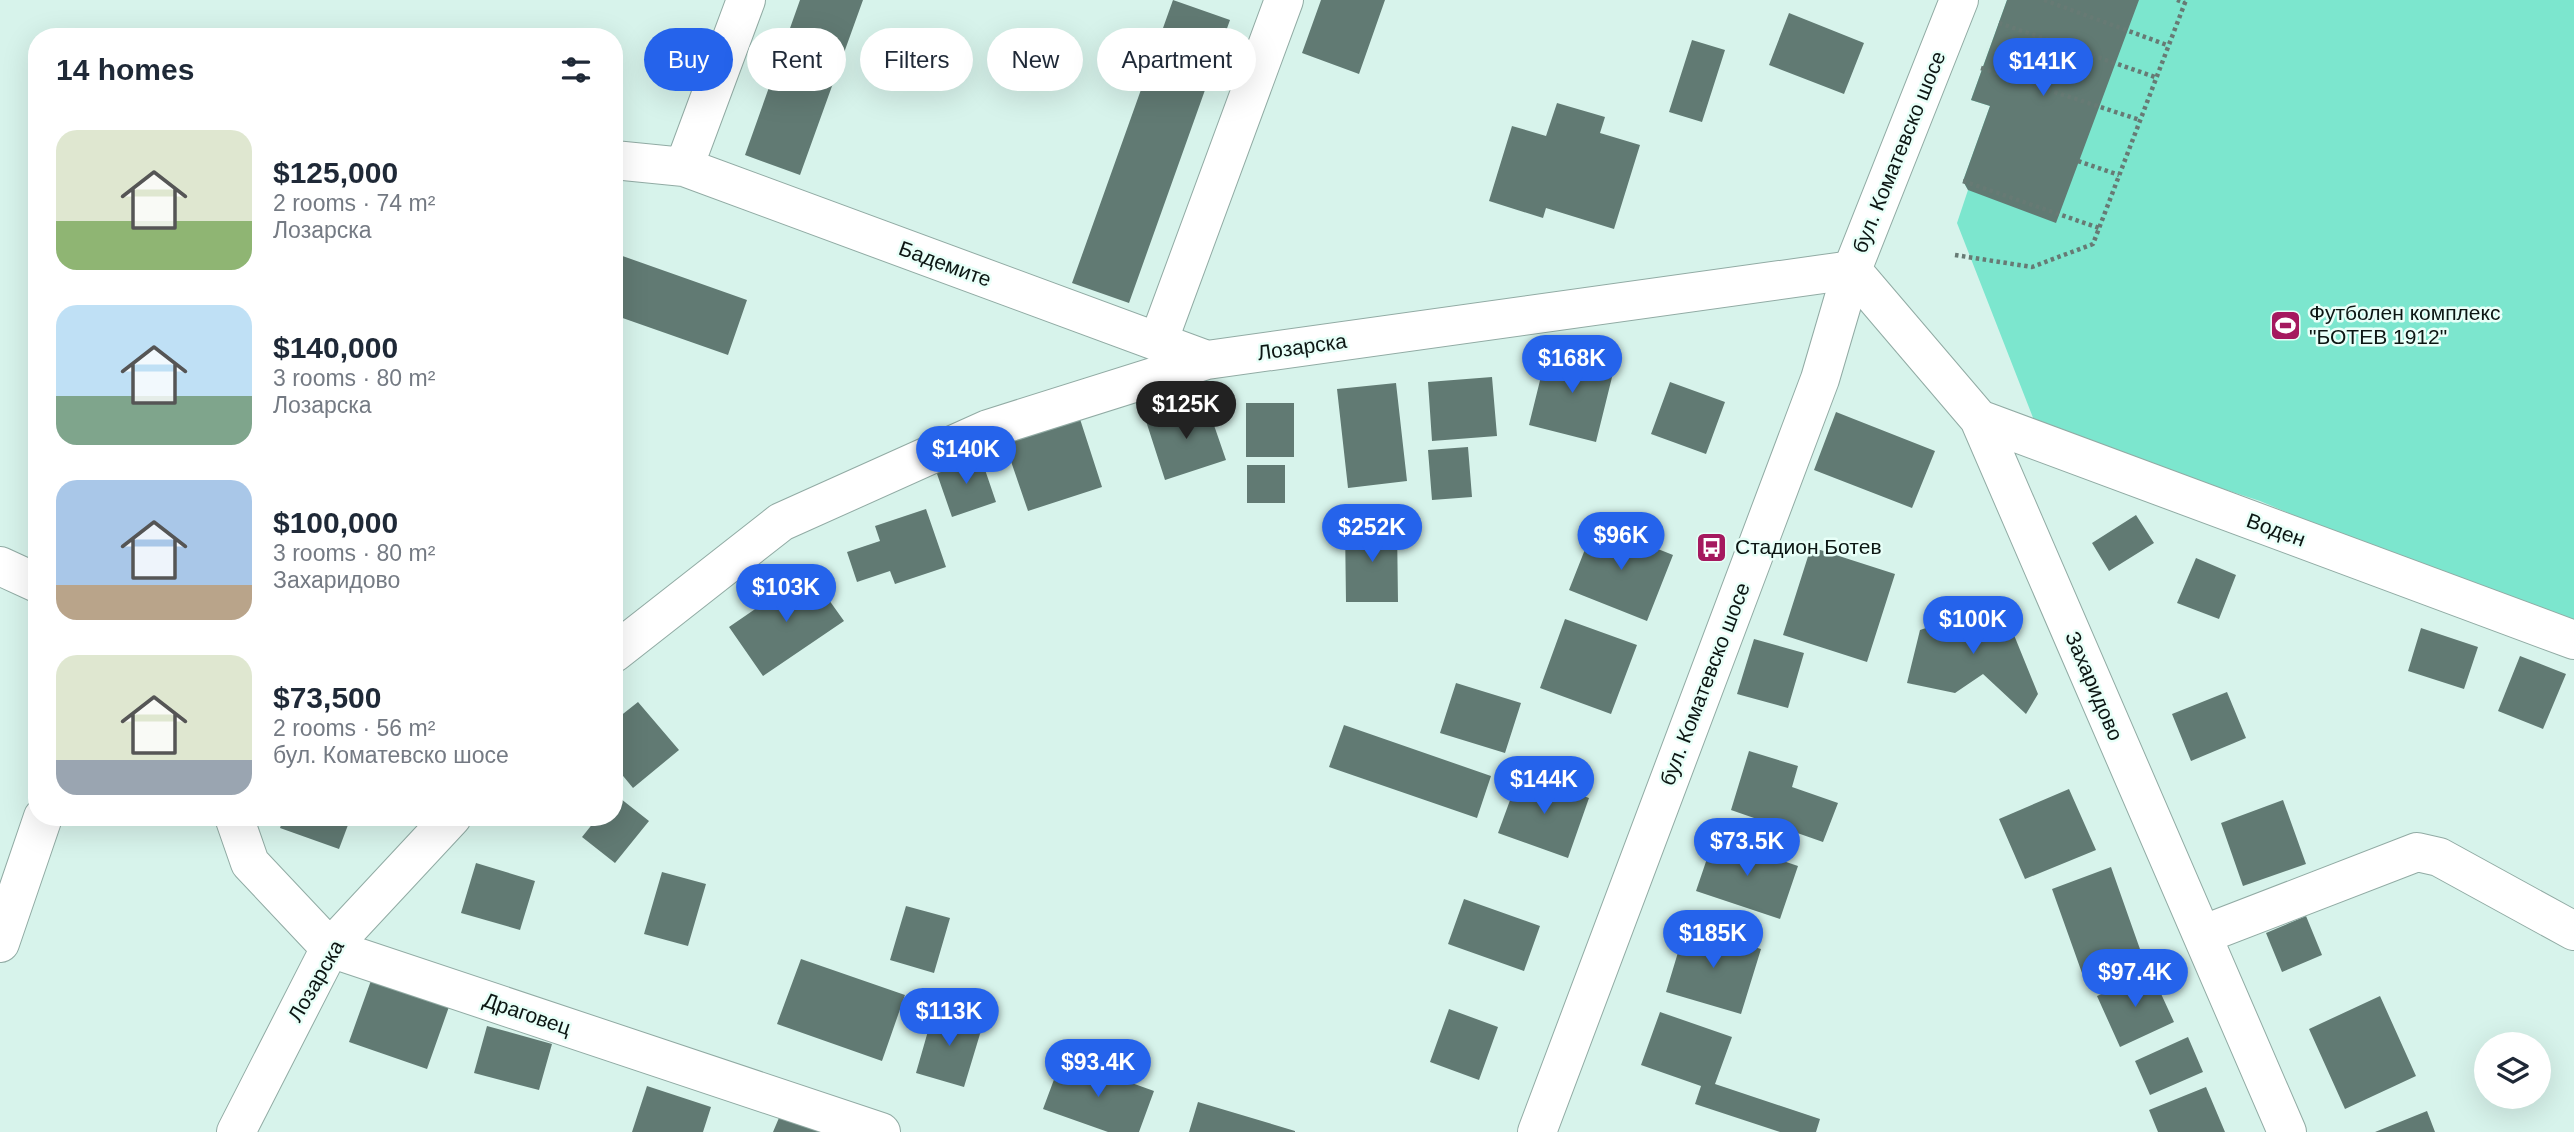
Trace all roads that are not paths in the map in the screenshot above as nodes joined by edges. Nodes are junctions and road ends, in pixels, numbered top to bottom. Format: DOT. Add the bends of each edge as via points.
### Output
graph roads {
  1 [pos="746,0"];
  2 [pos="1284,0"];
  3 [pos="1959,0"];
  4 [pos="623,161"];
  5 [pos="684,167"];
  6 [pos="1852,270"];
  7 [pos="1158,342"];
  8 [pos="1207,360"];
  9 [pos="1979,419"];
  10 [pos="0,566"];
  11 [pos="28,579"];
  12 [pos="2574,640"];
  13 [pos="623,646"];
  14 [pos="40,826"];
  15 [pos="237,826"];
  16 [pos="444,826"];
  17 [pos="2574,931"];
  18 [pos="2202,935"];
  19 [pos="0,943"];
  20 [pos="330,948"];
  21 [pos="875,1131"];
  22 [pos="236,1132"];
  23 [pos="1537,1132"];
  24 [pos="2287,1132"];
  1 -- 5 [label="street"];
  2 -- 7 [label="street"];
  3 -- 6 [label="street, бул. Коматевско шосе"];
  4 -- 5 [label="street, Бадемите"];
  5 -- 7 [label="street, Бадемите"];
  6 -- 8 [label="street, Лозарска"];
  6 -- 9 [label="street, Захаридово"];
  6 -- 23 [label="street, бул. Коматевско шосе" via="1820,379"];
  7 -- 8 [label="street, Бадемите"];
  8 -- 13 [label="street, Лозарска" via="988,429 781,522"];
  9 -- 12 [label="street, Воден"];
  9 -- 18 [label="street, Захаридово"];
  10 -- 11 [label="street"];
  14 -- 19 [label="street"];
  15 -- 20 [label="street, Драговец" via="250,863"];
  16 -- 20 [label="street, Лозарска"];
  17 -- 18 [label="street" via="2439,857 2417,852"];
  18 -- 24 [label="street, Захаридово"];
  20 -- 21 [label="street, Драговец"];
  20 -- 22 [label="street, Лозарска"];
}
